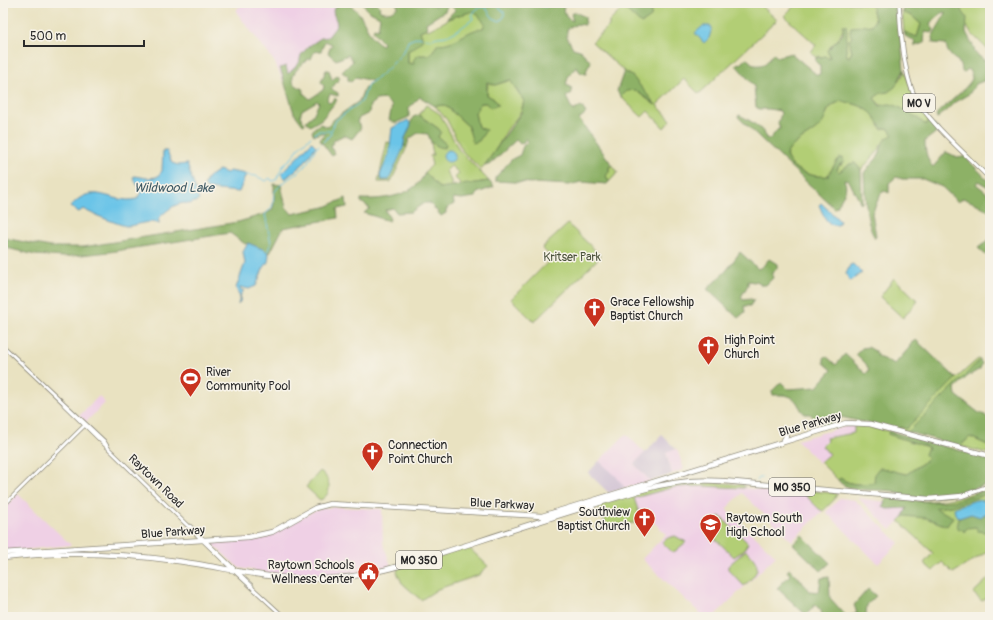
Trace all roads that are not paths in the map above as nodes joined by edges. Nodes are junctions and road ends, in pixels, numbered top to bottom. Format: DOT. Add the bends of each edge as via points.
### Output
graph roads {
  1 [pos="899,3"];
  2 [pos="990,179"];
  3 [pos="3,346"];
  4 [pos="85,425"];
  5 [pos="784,429"];
  6 [pos="783,442"];
  7 [pos="990,456"];
  8 [pos="990,486"];
  9 [pos="600,502"];
  10 [pos="3,506"];
  11 [pos="577,510"];
  12 [pos="190,526"];
  13 [pos="196,534"];
  14 [pos="194,540"];
  15 [pos="204,540"];
  16 [pos="3,553"];
  17 [pos="3,558"];
  18 [pos="236,571"];
  19 [pos="247,572"];
  20 [pos="245,578"];
  21 [pos="253,587"];
  22 [pos="284,617"];
  1 -- 2 [label="main road, MO V" via="908,77 915,97 926,113"];
  3 -- 4 [label="main road, Raytown Road"];
  4 -- 10 [label="main road"];
  4 -- 12 [label="main road, Raytown Road"];
  5 -- 6 [label="highway" via="786,436"];
  6 -- 7 [label="highway, Blue Parkway" via="841,424 858,422"];
  6 -- 15 [label="highway, Blue Parkway" via="549,514 520,516 330,504 315,508 267,533"];
  8 -- 9 [label="highway, Blue Parkway / MO 350" via="962,496 929,499 699,480 663,484"];
  9 -- 11 [label="highway, Blue Parkway / MO 350"];
  9 -- 11 [label="highway" via="597,513 592,508"];
  11 -- 19 [label="highway, Blue Parkway / MO 350" via="365,574 342,578 306,579"];
  12 -- 13 [label="main road, Raytown Road"];
  12 -- 15 [label="main road, Raytown Road"];
  13 -- 14 [label="highway"];
  13 -- 15 [label="main road, Raytown Road"];
  14 -- 15 [label="highway, Blue Parkway"];
  14 -- 16 [label="highway, Blue Parkway"];
  15 -- 18 [label="main road, Raytown Road"];
  17 -- 18 [label="highway, Blue Parkway / MO 350" via="52,554 108,554 155,558"];
  18 -- 19 [label="highway, Blue Parkway / MO 350"];
  18 -- 20 [label="main road, Raytown Road"];
  18 -- 21 [label="main road"];
  19 -- 20 [label="highway"];
  20 -- 21 [label="main road, Raytown Road"];
  21 -- 22 [label="main road"];
}
